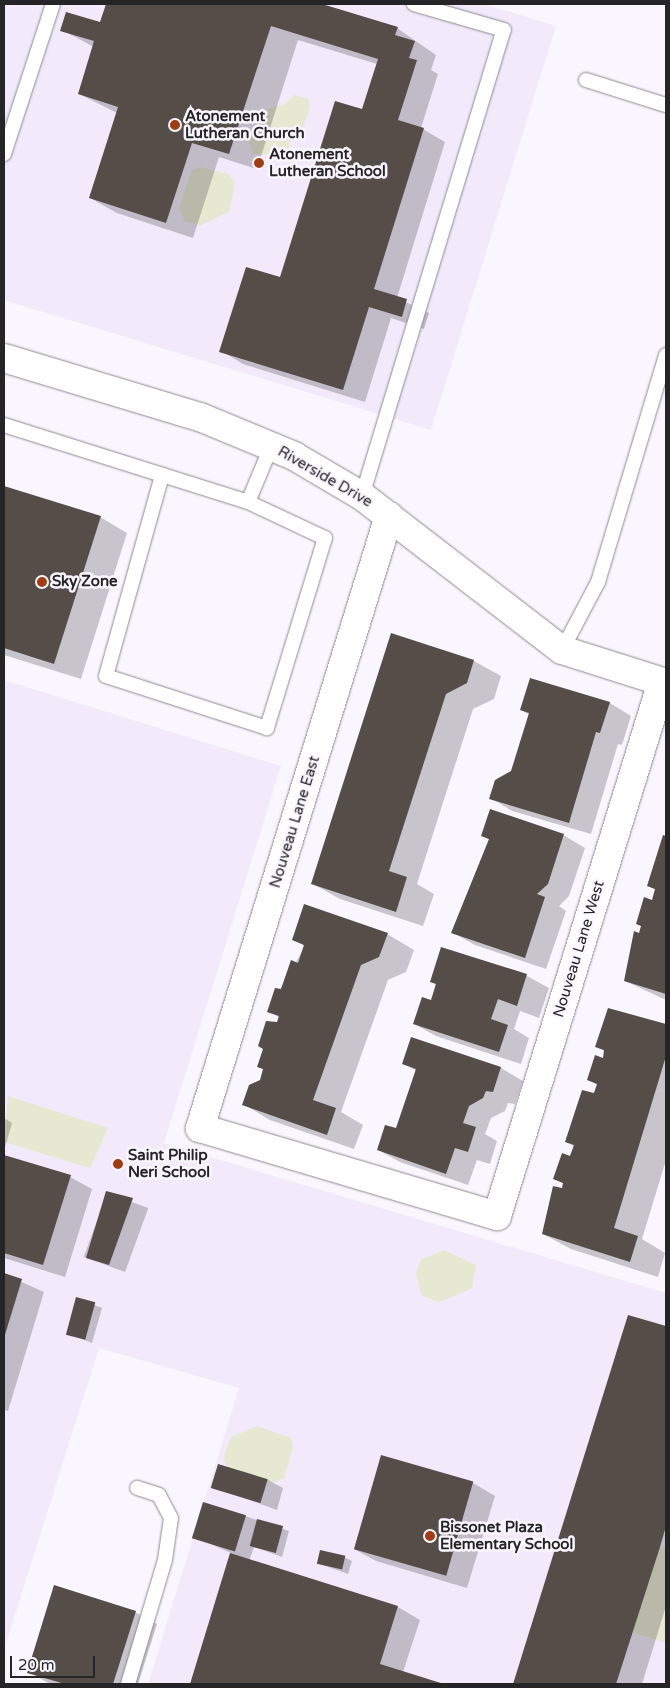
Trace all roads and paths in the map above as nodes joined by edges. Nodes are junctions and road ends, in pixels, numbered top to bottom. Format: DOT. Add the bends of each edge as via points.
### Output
graph roads {
  1 [pos="53,4"];
  2 [pos="414,4"];
  3 [pos="586,80"];
  4 [pos="666,105"];
  5 [pos="4,154"];
  6 [pos="666,356"];
  7 [pos="4,358"];
  8 [pos="4,425"];
  9 [pos="271,447"];
  10 [pos="162,475"];
  11 [pos="362,496"];
  12 [pos="248,502"];
  13 [pos="389,516"];
  14 [pos="562,650"];
  15 [pos="664,682"];
  16 [pos="497,1216"];
  17 [pos="137,1488"];
  18 [pos="128,1684"];
  1 -- 5 [label="lane"];
  2 -- 11 [label="lane" via="504,30"];
  3 -- 4 [label="lane"];
  6 -- 14 [label="lane" via="598,582"];
  7 -- 9 [label="street, Riverside Drive" via="200,417"];
  8 -- 10 [label="lane"];
  9 -- 11 [label="street, Riverside Drive"];
  9 -- 12 [label="lane"];
  10 -- 12 [label="lane"];
  10 -- 12 [label="lane" via="106,676 267,728 325,538"];
  11 -- 13 [label="street, Riverside Drive"];
  13 -- 14 [label="street, Riverside Drive"];
  13 -- 16 [label="street, Nouveau Lane East" via="200,1128"];
  14 -- 15 [label="street, Riverside Drive"];
  15 -- 16 [label="street, Nouveau Lane West"];
  17 -- 18 [label="lane" via="159,1495 171,1518 165,1560"];
}
